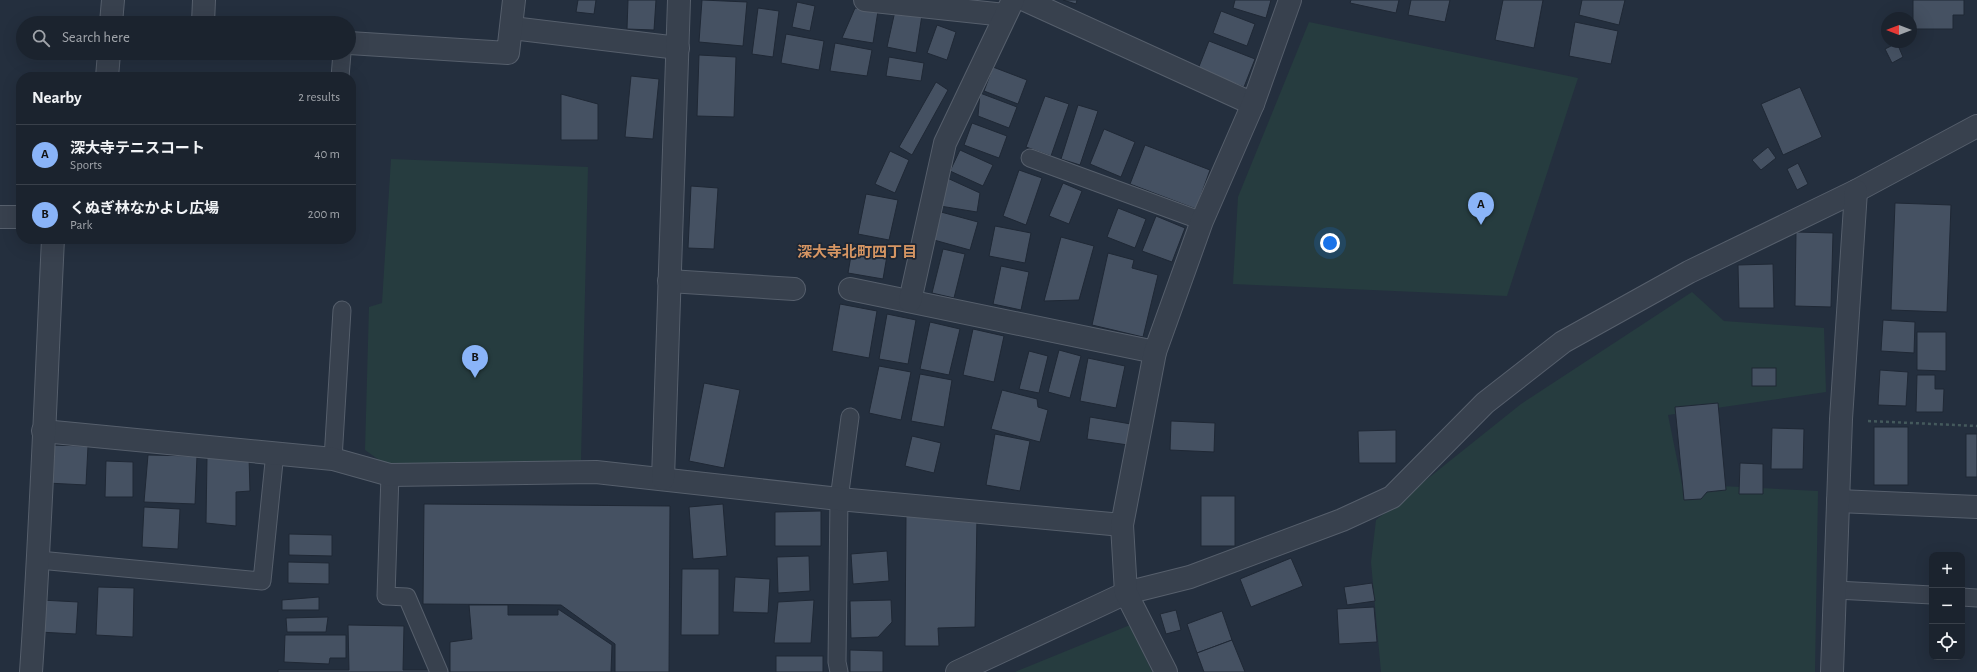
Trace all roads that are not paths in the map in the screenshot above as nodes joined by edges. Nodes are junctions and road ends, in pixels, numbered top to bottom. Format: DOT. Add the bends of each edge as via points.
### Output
graph roads {
  1 [pos="113,0"];
  2 [pos="204,0"];
  3 [pos="514,0"];
  4 [pos="679,0"];
  5 [pos="865,0"];
  6 [pos="1025,0"];
  7 [pos="1290,0"];
  8 [pos="1009,8"];
  9 [pos="112,16"];
  10 [pos="203,16"];
  11 [pos="512,28"];
  12 [pos="356,43"];
  13 [pos="678,48"];
  14 [pos="108,60"];
  15 [pos="341,60"];
  16 [pos="107,72"];
  17 [pos="340,72"];
  18 [pos="1253,104"];
  19 [pos="1977,126"];
  20 [pos="1030,158"];
  21 [pos="1856,191"];
  22 [pos="0,217"];
  23 [pos="16,217"];
  24 [pos="1202,221"];
  25 [pos="53,244"];
  26 [pos="669,280"];
  27 [pos="794,289"];
  28 [pos="850,289"];
  29 [pos="910,301"];
  30 [pos="342,310"];
  31 [pos="1155,352"];
  32 [pos="850,417"];
  33 [pos="43,431"];
  34 [pos="275,452"];
  35 [pos="333,458"];
  36 [pos="390,475"];
  37 [pos="663,479"];
  38 [pos="839,499"];
  39 [pos="1838,501"];
  40 [pos="1977,507"];
  41 [pos="1122,525"];
  42 [pos="39,560"];
  43 [pos="1836,590"];
  44 [pos="1126,593"];
  45 [pos="1929,595"];
  46 [pos="1965,597"];
  47 [pos="1977,598"];
  48 [pos="31,672"];
  49 [pos="439,672"];
  50 [pos="839,672"];
  51 [pos="957,672"];
  52 [pos="1166,672"];
  53 [pos="1832,672"];
  1 -- 9 [label="street"];
  2 -- 10 [label="street"];
  3 -- 11 [label="street"];
  4 -- 13 [label="street"];
  5 -- 8 [label="street"];
  6 -- 18 [label="street"];
  7 -- 18 [label="street"];
  8 -- 29 [label="street" via="945,143"];
  11 -- 12 [label="street" via="508,54"];
  11 -- 13 [label="street"];
  13 -- 26 [label="street"];
  14 -- 16 [label="street"];
  15 -- 17 [label="lane"];
  18 -- 24 [label="street"];
  19 -- 21 [label="street"];
  20 -- 24 [label="lane"];
  21 -- 39 [label="street"];
  21 -- 44 [label="street" via="1689,272 1564,342 1485,403 1392,497 1342,520 1190,577"];
  22 -- 23 [label="street"];
  24 -- 31 [label="street"];
  25 -- 33 [label="street"];
  26 -- 27 [label="street"];
  26 -- 37 [label="street"];
  28 -- 29 [label="street"];
  29 -- 31 [label="street"];
  30 -- 35 [label="lane"];
  31 -- 41 [label="street"];
  32 -- 38 [label="lane"];
  33 -- 34 [label="street"];
  33 -- 42 [label="street"];
  34 -- 35 [label="street"];
  34 -- 42 [label="lane" via="262,581"];
  35 -- 36 [label="street"];
  36 -- 37 [label="street" via="596,472"];
  36 -- 49 [label="lane" via="386,596 407,597"];
  37 -- 38 [label="street"];
  38 -- 41 [label="street"];
  38 -- 50 [label="lane"];
  39 -- 40 [label="street"];
  39 -- 43 [label="street"];
  41 -- 44 [label="street"];
  42 -- 48 [label="street"];
  43 -- 45 [label="lane"];
  43 -- 53 [label="street"];
  44 -- 51 [label="street"];
  44 -- 52 [label="street"];
  46 -- 47 [label="lane"];
}
